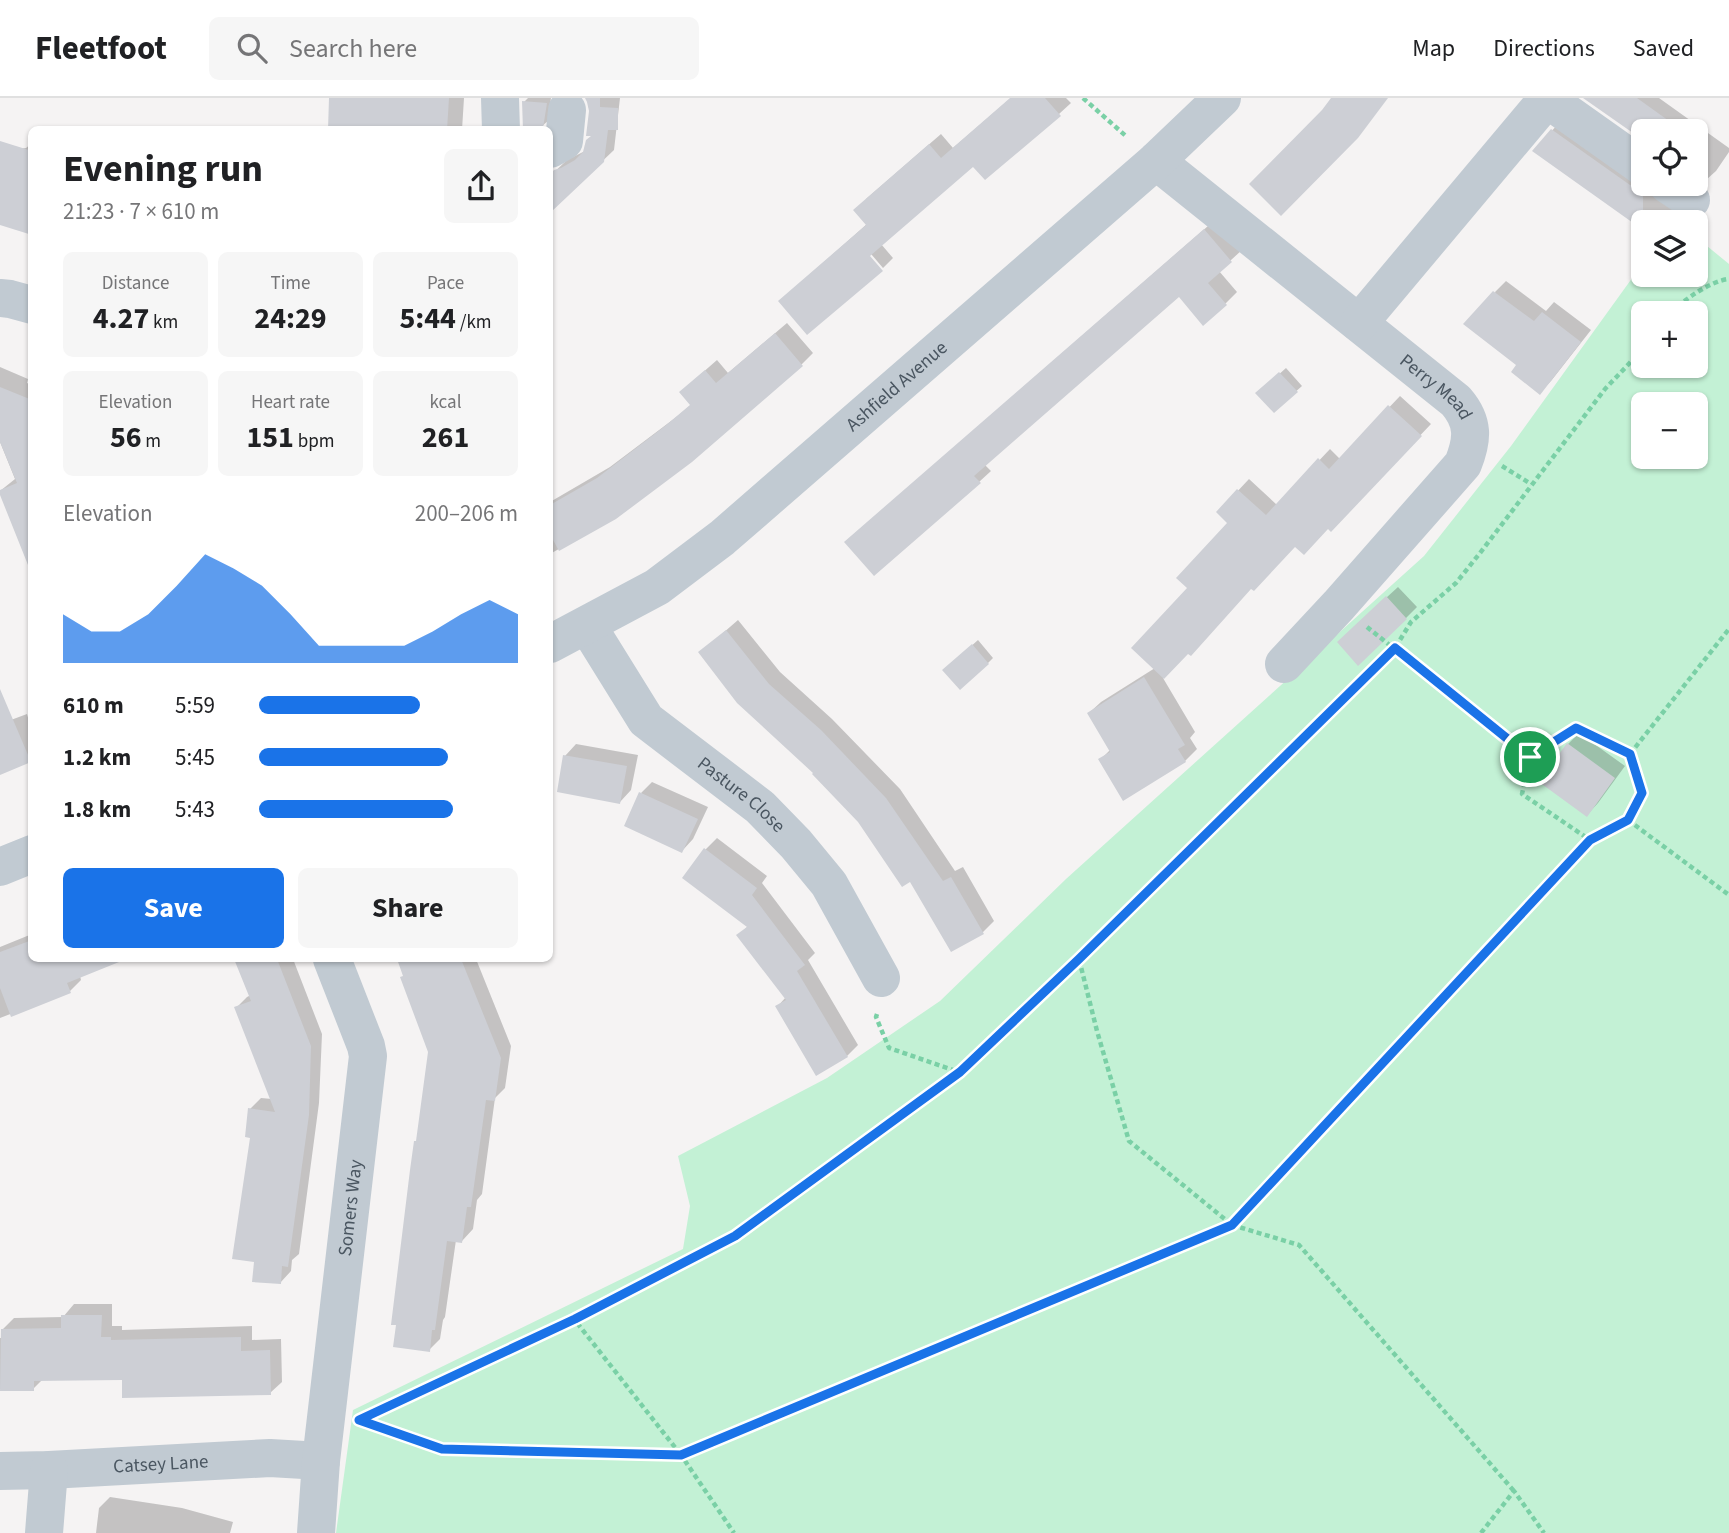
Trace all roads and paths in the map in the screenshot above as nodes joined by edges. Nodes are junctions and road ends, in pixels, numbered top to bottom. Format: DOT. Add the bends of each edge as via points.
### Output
graph roads {
  1 [pos="500,98"];
  2 [pos="1083,98"];
  3 [pos="1222,98"];
  4 [pos="567,110"];
  5 [pos="501,126"];
  6 [pos="553,147"];
  7 [pos="1631,158"];
  8 [pos="1156,161"];
  9 [pos="1729,279"];
  10 [pos="0,298"];
  11 [pos="1685,301"];
  12 [pos="28,305"];
  13 [pos="1359,323"];
  14 [pos="1631,362"];
  15 [pos="587,625"];
  16 [pos="1729,629"];
  17 [pos="553,642"];
  18 [pos="1395,648"];
  19 [pos="1284,664"];
  20 [pos="1630,754"];
  21 [pos="1530,757"];
  22 [pos="1628,820"];
  23 [pos="1590,840"];
  24 [pos="28,856"];
  25 [pos="0,867"];
  26 [pos="1729,895"];
  27 [pos="1079,959"];
  28 [pos="333,962"];
  29 [pos="881,978"];
  30 [pos="960,1072"];
  31 [pos="1232,1225"];
  32 [pos="575,1319"];
  33 [pos="681,1455"];
  34 [pos="321,1461"];
  35 [pos="49,1470"];
  36 [pos="0,1471"];
  37 [pos="1514,1491"];
  38 [pos="44,1533"];
  39 [pos="316,1533"];
  40 [pos="734,1533"];
  41 [pos="1481,1533"];
  42 [pos="1544,1533"];
  1 -- 5 [label="street"];
  2 -- 8 [label="path"];
  3 -- 8 [label="street, Ashfield Avenue"];
  4 -- 6 [label="street" via="564,141"];
  7 -- 13 [label="street" via="1547,99"];
  8 -- 13 [label="street, Perry Mead"];
  8 -- 15 [label="street, Ashfield Avenue" via="722,538 657,587"];
  9 -- 11 [label="path" via="1720,279"];
  10 -- 12 [label="street"];
  13 -- 19 [label="street, Perry Mead" via="1456,401 1469,424 1469,447 1462,464"];
  14 -- 18 [label="path" via="1456,583 1411,622"];
  15 -- 17 [label="street, Ashfield Avenue"];
  15 -- 29 [label="street, Pasture Close" via="646,720 760,807 796,844 828,884"];
  16 -- 20 [label="path"];
  18 -- 21 [label="path"];
  18 -- 27 [label="path"];
  20 -- 21 [label="path" via="1576,728"];
  20 -- 22 [label="path" via="1642,793"];
  21 -- 23 [label="path" via="1522,794"];
  22 -- 23 [label="path"];
  22 -- 26 [label="path"];
  23 -- 31 [label="path"];
  24 -- 25 [label="street"];
  27 -- 30 [label="path"];
  27 -- 31 [label="path" via="1129,1141"];
  28 -- 34 [label="street, Somers Way" via="368,1056"];
  29 -- 30 [label="path" via="876,1017 889,1048"];
  30 -- 32 [label="path" via="735,1236"];
  31 -- 33 [label="path"];
  31 -- 37 [label="path" via="1299,1245"];
  32 -- 33 [label="path"];
  32 -- 33 [label="path" via="359,1420 442,1449"];
  33 -- 40 [label="path"];
  34 -- 35 [label="street, Catsey Lane" via="270,1458"];
  34 -- 39 [label="street, Somers Way"];
  35 -- 36 [label="street, Catsey Lane"];
  35 -- 38 [label="street"];
  37 -- 41 [label="path"];
  37 -- 42 [label="path"];
}
